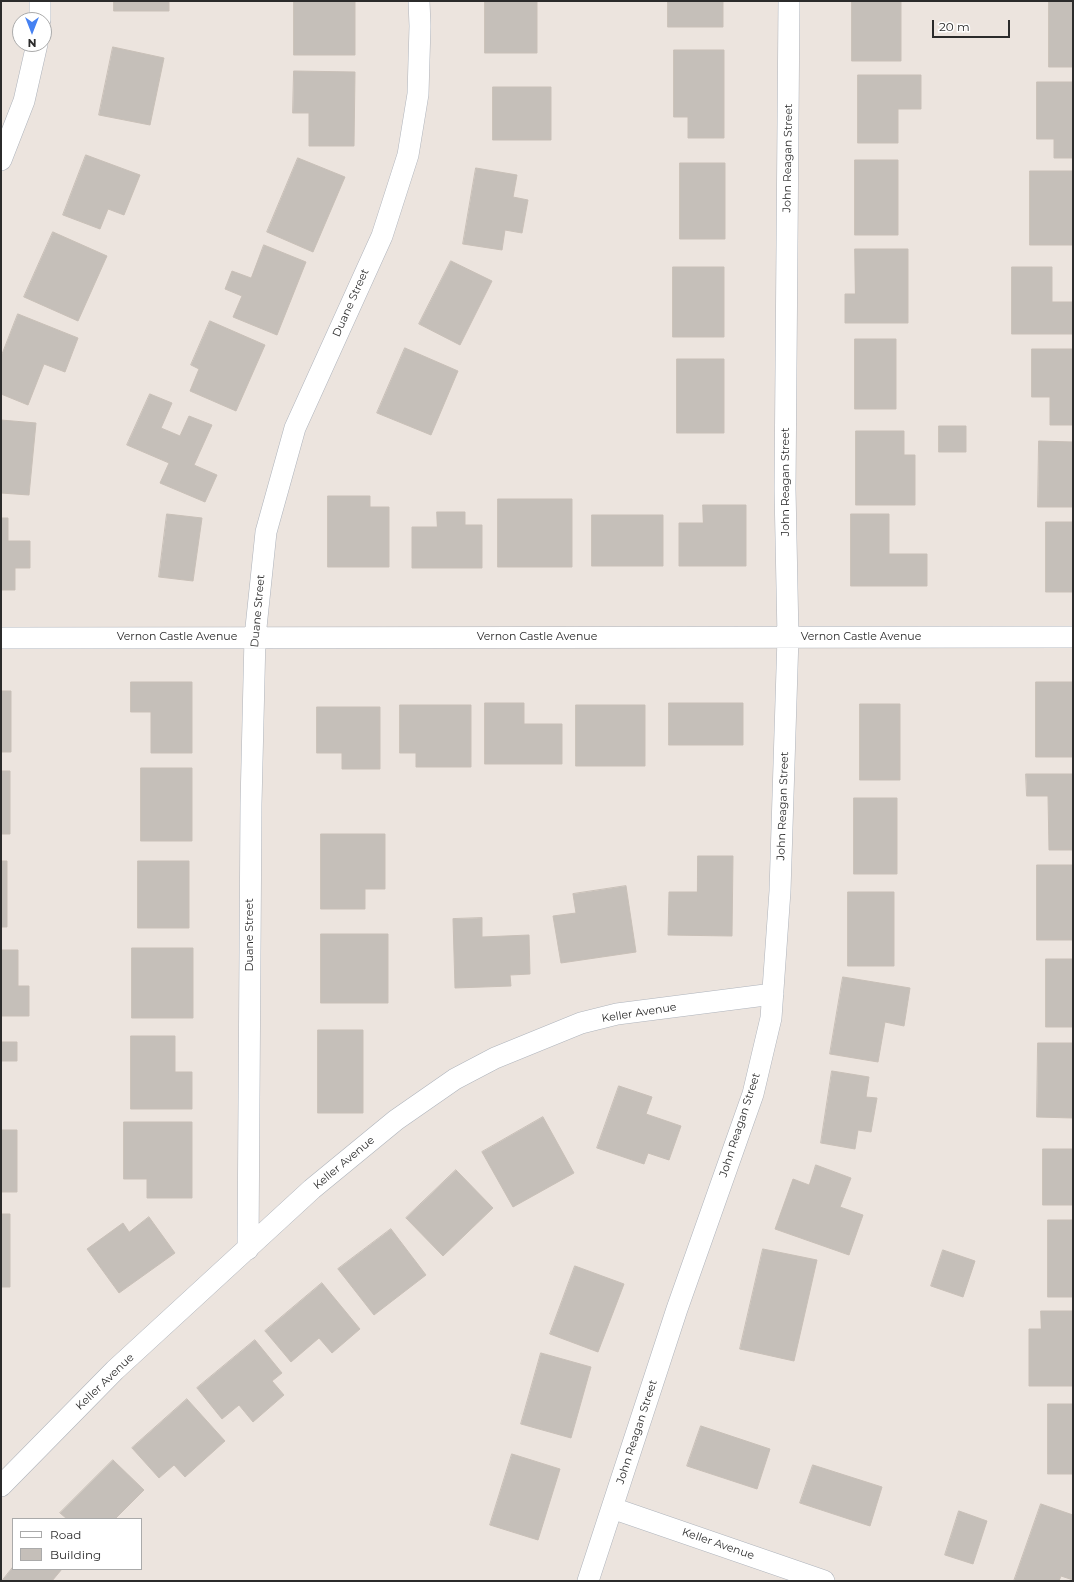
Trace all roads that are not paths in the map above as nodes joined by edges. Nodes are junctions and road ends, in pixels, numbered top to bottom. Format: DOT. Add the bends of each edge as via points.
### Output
graph roads {
  1 [pos="40,1"];
  2 [pos="419,1"];
  3 [pos="789,1"];
  4 [pos="40,12"];
  5 [pos="35,52"];
  6 [pos="1,160"];
  7 [pos="255,637"];
  8 [pos="788,637"];
  9 [pos="1073,637"];
  10 [pos="1,638"];
  11 [pos="773,994"];
  12 [pos="248,1249"];
  13 [pos="1,1486"];
  14 [pos="612,1508"];
  15 [pos="588,1581"];
  16 [pos="824,1581"];
  1 -- 4 [label="street"];
  2 -- 7 [label="street, Duane Street" via="418,94 408,155 382,236 295,428 266,532"];
  3 -- 8 [label="street, John Reagan Street" via="785,489"];
  5 -- 6 [label="street" via="24,101"];
  7 -- 8 [label="street, Vernon Castle Avenue"];
  7 -- 10 [label="street, Vernon Castle Avenue"];
  7 -- 12 [label="street, Duane Street"];
  8 -- 9 [label="street, Vernon Castle Avenue"];
  8 -- 11 [label="street, John Reagan Street" via="780,891"];
  11 -- 12 [label="street, Keller Avenue" via="617,1014 581,1023 495,1058 455,1079 396,1120 312,1189"];
  11 -- 14 [label="street, John Reagan Street" via="771,1018 753,1094 677,1309"];
  12 -- 13 [label="street, Keller Avenue" via="115,1370"];
  14 -- 15 [label="street, John Reagan Street"];
  14 -- 16 [label="street, Keller Avenue"];
}
